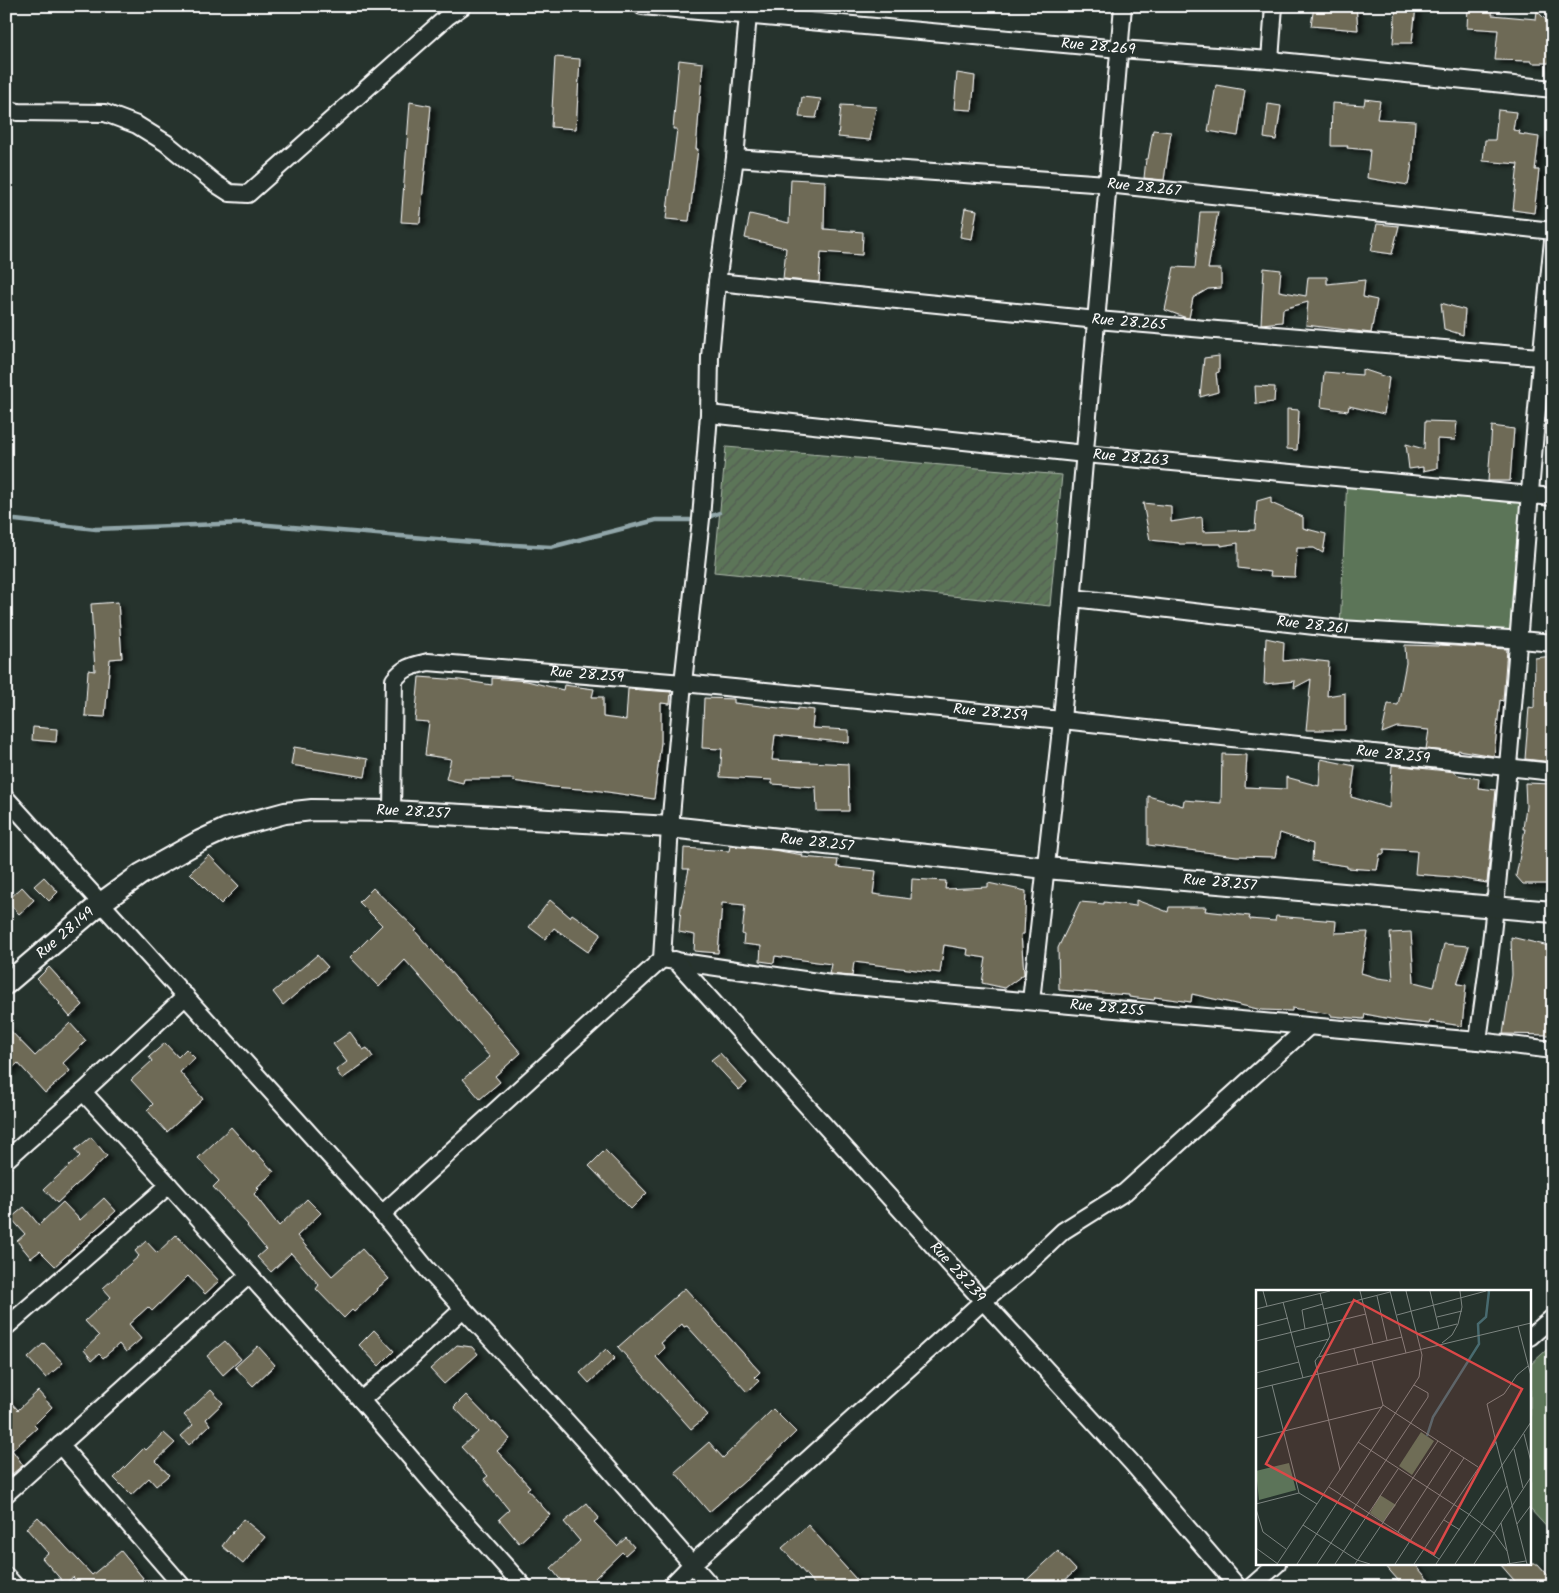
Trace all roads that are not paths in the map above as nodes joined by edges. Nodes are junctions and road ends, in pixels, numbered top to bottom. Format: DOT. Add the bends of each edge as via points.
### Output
graph roads {
  1 [pos="463,6"];
  2 [pos="642,6"];
  3 [pos="1124,6"];
  4 [pos="1274,6"];
  5 [pos="748,15"];
  6 [pos="1120,49"];
  7 [pos="1270,60"];
  8 [pos="1553,89"];
  9 [pos="6,109"];
  10 [pos="734,158"];
  11 [pos="1107,184"];
  12 [pos="1553,232"];
  13 [pos="1553,240"];
  14 [pos="718,282"];
  15 [pos="1097,320"];
  16 [pos="1540,357"];
  17 [pos="709,414"];
  18 [pos="1085,454"];
  19 [pos="1530,494"];
  20 [pos="1553,497"];
  21 [pos="1073,598"];
  22 [pos="1519,640"];
  23 [pos="1553,643"];
  24 [pos="683,683"];
  25 [pos="1062,720"];
  26 [pos="1508,768"];
  27 [pos="1553,772"];
  28 [pos="6,798"];
  29 [pos="392,811"];
  30 [pos="670,827"];
  31 [pos="1046,868"];
  32 [pos="101,904"];
  33 [pos="1495,906"];
  34 [pos="1553,912"];
  35 [pos="669,960"];
  36 [pos="6,984"];
  37 [pos="186,996"];
  38 [pos="1031,1001"];
  39 [pos="1308,1027"];
  40 [pos="1478,1041"];
  41 [pos="1553,1050"];
  42 [pos="83,1092"];
  43 [pos="6,1160"];
  44 [pos="169,1185"];
  45 [pos="382,1214"];
  46 [pos="249,1275"];
  47 [pos="983,1301"];
  48 [pos="463,1308"];
  49 [pos="1553,1317"];
  50 [pos="6,1327"];
  51 [pos="1532,1335"];
  52 [pos="361,1400"];
  53 [pos="60,1445"];
  54 [pos="6,1494"];
  55 [pos="691,1565"];
  56 [pos="1275,1566"];
  57 [pos="6,1576"];
  58 [pos="16,1587"];
  59 [pos="183,1587"];
  60 [pos="524,1587"];
  61 [pos="670,1587"];
  62 [pos="712,1587"];
  63 [pos="1238,1587"];
  64 [pos="1252,1587"];
  1 -- 9 [label="street" via="248,194 230,193 166,143 137,125 105,112 18,112"];
  2 -- 5 [label="street, Rue 28.269"];
  3 -- 6 [label="street"];
  4 -- 7 [label="street"];
  5 -- 6 [label="street, Rue 28.269"];
  5 -- 10 [label="street"];
  6 -- 7 [label="street, Rue 28.269"];
  6 -- 11 [label="street"];
  7 -- 8 [label="street, Rue 28.269"];
  10 -- 11 [label="street, Rue 28.267"];
  10 -- 14 [label="street"];
  11 -- 12 [label="street, Rue 28.267"];
  11 -- 15 [label="street"];
  13 -- 16 [label="street"];
  14 -- 15 [label="street, Rue 28.265"];
  14 -- 17 [label="street" via="710,357"];
  15 -- 16 [label="street, Rue 28.265"];
  15 -- 18 [label="street"];
  16 -- 19 [label="street"];
  17 -- 18 [label="street, Rue 28.263"];
  17 -- 24 [label="street"];
  18 -- 19 [label="street, Rue 28.263"];
  18 -- 21 [label="street"];
  19 -- 20 [label="street, Rue 28.263"];
  19 -- 22 [label="street"];
  21 -- 22 [label="street, Rue 28.261" via="1340,629"];
  21 -- 25 [label="street"];
  22 -- 23 [label="street, Rue 28.261"];
  22 -- 26 [label="street"];
  24 -- 25 [label="street, Rue 28.259"];
  24 -- 29 [label="street, Rue 28.259" via="428,662 410,666 394,680"];
  24 -- 30 [label="street"];
  25 -- 26 [label="street, Rue 28.259"];
  25 -- 31 [label="street"];
  26 -- 27 [label="street, Rue 28.259"];
  26 -- 33 [label="street"];
  28 -- 32 [label="street"];
  29 -- 30 [label="street, Rue 28.257"];
  29 -- 32 [label="street, Rue 28.257" via="312,810 285,813 226,829 141,874"];
  30 -- 31 [label="street, Rue 28.257"];
  30 -- 35 [label="street"];
  31 -- 33 [label="street, Rue 28.257"];
  31 -- 38 [label="street"];
  32 -- 36 [label="street, Rue 28.149"];
  32 -- 37 [label="street"];
  33 -- 34 [label="street, Rue 28.257"];
  33 -- 40 [label="street"];
  35 -- 38 [label="street, Rue 28.255" via="831,984"];
  35 -- 45 [label="street"];
  35 -- 47 [label="street, Rue 28.239"];
  37 -- 42 [label="street"];
  37 -- 45 [label="street"];
  38 -- 39 [label="street, Rue 28.255"];
  39 -- 40 [label="street, Rue 28.255"];
  39 -- 47 [label="street" via="1125,1192 1063,1231"];
  40 -- 41 [label="street, Rue 28.255"];
  42 -- 43 [label="street"];
  42 -- 44 [label="street"];
  44 -- 46 [label="street"];
  44 -- 50 [label="street"];
  45 -- 48 [label="street"];
  46 -- 52 [label="street"];
  46 -- 53 [label="street"];
  47 -- 55 [label="street"];
  47 -- 63 [label="street, Rue 28.239" via="1132,1463"];
  48 -- 52 [label="street"];
  48 -- 55 [label="street" via="588,1445"];
  49 -- 51 [label="street"];
  52 -- 60 [label="street"];
  53 -- 54 [label="street"];
  53 -- 59 [label="street"];
  55 -- 61 [label="street"];
  55 -- 62 [label="street"];
  56 -- 64 [label="street"];
  57 -- 58 [label="street"];
}
